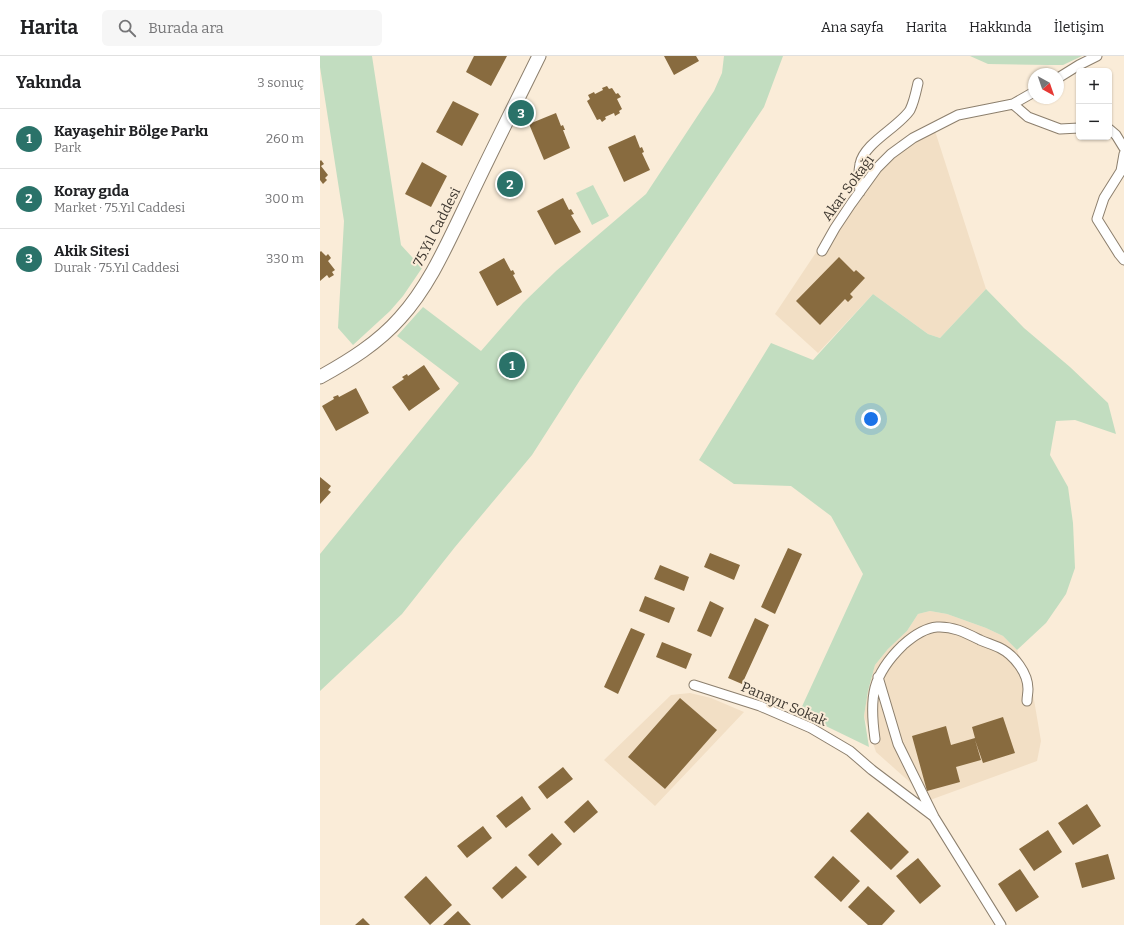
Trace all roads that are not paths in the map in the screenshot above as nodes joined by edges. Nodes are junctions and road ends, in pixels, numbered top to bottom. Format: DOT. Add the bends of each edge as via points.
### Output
graph roads {
  1 [pos="538,56"];
  2 [pos="1097,56"];
  3 [pos="1064,74"];
  4 [pos="918,83"];
  5 [pos="1028,95"];
  6 [pos="1013,104"];
  7 [pos="1076,128"];
  8 [pos="1112,132"];
  9 [pos="1124,148"];
  10 [pos="1124,154"];
  11 [pos="860,192"];
  12 [pos="822,251"];
  13 [pos="1124,260"];
  14 [pos="320,377"];
  15 [pos="878,676"];
  16 [pos="694,685"];
  17 [pos="1027,701"];
  18 [pos="874,739"];
  19 [pos="934,817"];
  20 [pos="1001,925"];
  1 -- 14 [label="street, 75.Yıl Caddesi" via="418,296 383,335 350,360"];
  2 -- 3 [label="street"];
  4 -- 11 [label="street" via="910,109 882,134 863,156 860,163"];
  5 -- 6 [label="street, Akar Sokağı"];
  6 -- 7 [label="street" via="1028,117 1060,129"];
  6 -- 11 [label="street, Akar Sokağı" via="958,115 913,138 877,168"];
  8 -- 9 [label="street"];
  10 -- 13 [label="street" via="1121,171 1104,198 1097,219"];
  11 -- 12 [label="street, Akar Sokağı"];
  15 -- 17 [label="street" via="908,640 936,627 951,627 1001,649 1010,656 1022,668 1028,688"];
  15 -- 18 [label="street" via="872,703"];
  15 -- 19 [label="street" via="898,744"];
  16 -- 19 [label="street, Panayır Sokak" via="760,706 811,728 850,751"];
  19 -- 20 [label="street"];
}
